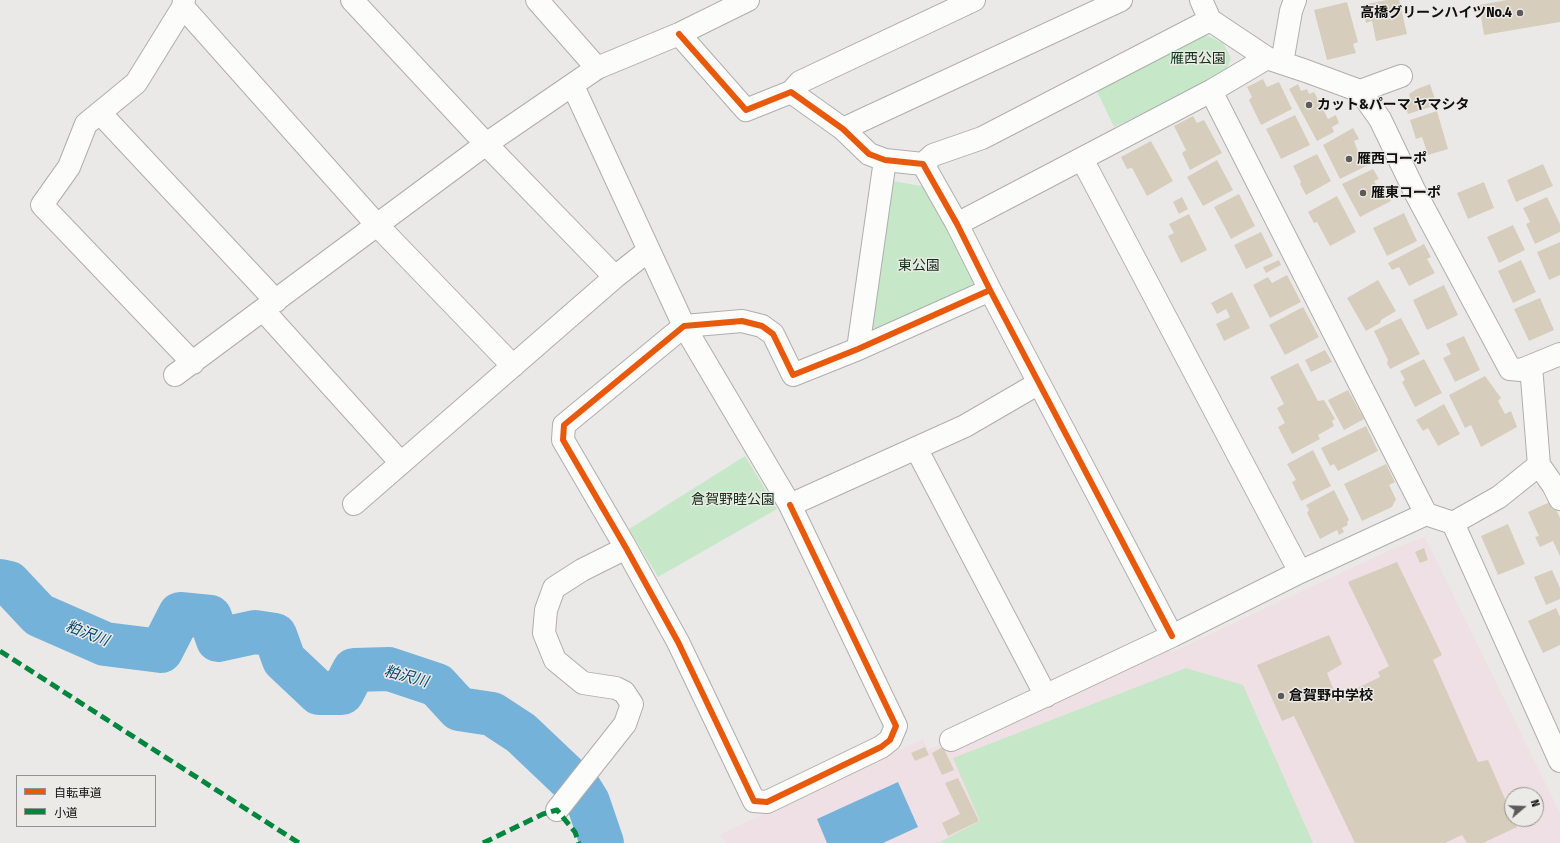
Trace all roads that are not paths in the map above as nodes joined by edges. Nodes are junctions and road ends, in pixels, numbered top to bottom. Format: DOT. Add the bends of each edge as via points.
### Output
graph roads {
  1 [pos="352,0"];
  2 [pos="537,0"];
  3 [pos="748,0"];
  4 [pos="974,0"];
  5 [pos="1121,0"];
  6 [pos="1201,0"];
  7 [pos="1295,0"];
  8 [pos="184,4"];
  9 [pos="1210,20"];
  10 [pos="679,34"];
  11 [pos="1274,60"];
  12 [pos="598,68"];
  13 [pos="1401,76"];
  14 [pos="573,86"];
  15 [pos="1211,91"];
  16 [pos="791,92"];
  17 [pos="1360,92"];
  18 [pos="100,113"];
  19 [pos="843,129"];
  20 [pos="486,144"];
  21 [pos="1082,159"];
  22 [pos="885,160"];
  23 [pos="923,164"];
  24 [pos="957,224"];
  25 [pos="377,225"];
  26 [pos="649,250"];
  27 [pos="615,277"];
  28 [pos="990,290"];
  29 [pos="270,306"];
  30 [pos="684,326"];
  31 [pos="858,349"];
  32 [pos="1560,354"];
  33 [pos="193,363"];
  34 [pos="513,366"];
  35 [pos="1531,366"];
  36 [pos="175,375"];
  37 [pos="1039,383"];
  38 [pos="916,448"];
  39 [pos="401,463"];
  40 [pos="1539,466"];
  41 [pos="1560,499"];
  42 [pos="354,504"];
  43 [pos="790,505"];
  44 [pos="1426,514"];
  45 [pos="1453,523"];
  46 [pos="626,548"];
  47 [pos="1300,572"];
  48 [pos="1172,636"];
  49 [pos="1046,696"];
  50 [pos="951,740"];
  51 [pos="1560,761"];
  52 [pos="557,810"];
  1 -- 20 [label="street"];
  2 -- 12 [label="street"];
  3 -- 10 [label="street"];
  4 -- 16 [label="street" via="800,82"];
  5 -- 19 [label="street"];
  6 -- 9 [label="street"];
  7 -- 11 [label="street"];
  8 -- 18 [label="street" via="136,83"];
  8 -- 25 [label="street"];
  9 -- 11 [label="street"];
  9 -- 23 [label="street" via="982,138 933,155"];
  10 -- 12 [label="street"];
  10 -- 16 [label="street" via="746,110"];
  11 -- 15 [label="street"];
  11 -- 17 [label="street"];
  12 -- 14 [label="street"];
  13 -- 17 [label="street"];
  14 -- 20 [label="street"];
  14 -- 26 [label="street"];
  15 -- 21 [label="street"];
  15 -- 44 [label="street"];
  16 -- 19 [label="street"];
  17 -- 35 [label="street" via="1380,119 1415,192 1510,369 1521,370"];
  18 -- 29 [label="street"];
  18 -- 33 [label="street" via="86,124 69,167 42,205"];
  19 -- 22 [label="street" via="868,154"];
  20 -- 25 [label="street"];
  20 -- 27 [label="street"];
  21 -- 24 [label="street"];
  21 -- 47 [label="street"];
  22 -- 23 [label="street"];
  22 -- 31 [label="street"];
  23 -- 24 [label="street"];
  24 -- 28 [label="street"];
  25 -- 29 [label="street"];
  25 -- 34 [label="street"];
  26 -- 27 [label="street"];
  26 -- 30 [label="street"];
  27 -- 34 [label="street"];
  28 -- 31 [label="street"];
  28 -- 37 [label="street"];
  29 -- 33 [label="street"];
  29 -- 39 [label="street"];
  30 -- 31 [label="street" via="742,321 762,326 773,334 793,375"];
  30 -- 43 [label="street"];
  30 -- 46 [label="street" via="564,425 563,440"];
  32 -- 35 [label="street"];
  33 -- 36 [label="street"];
  34 -- 39 [label="street"];
  35 -- 40 [label="street"];
  37 -- 38 [label="street" via="965,426"];
  37 -- 48 [label="street"];
  38 -- 43 [label="street"];
  38 -- 49 [label="street"];
  39 -- 42 [label="street"];
  40 -- 41 [label="street"];
  40 -- 45 [label="street" via="1499,497"];
  43 -- 46 [label="street" via="896,726 890,740 881,747 767,802 754,801 678,642"];
  44 -- 45 [label="street"];
  44 -- 47 [label="street"];
  45 -- 51 [label="street"];
  46 -- 52 [label="street" via="582,570 554,588 546,610 544,633 555,660 583,683 616,688 624,692 632,704 625,724"];
  47 -- 48 [label="street"];
  48 -- 49 [label="street"];
  49 -- 50 [label="street"];
}
